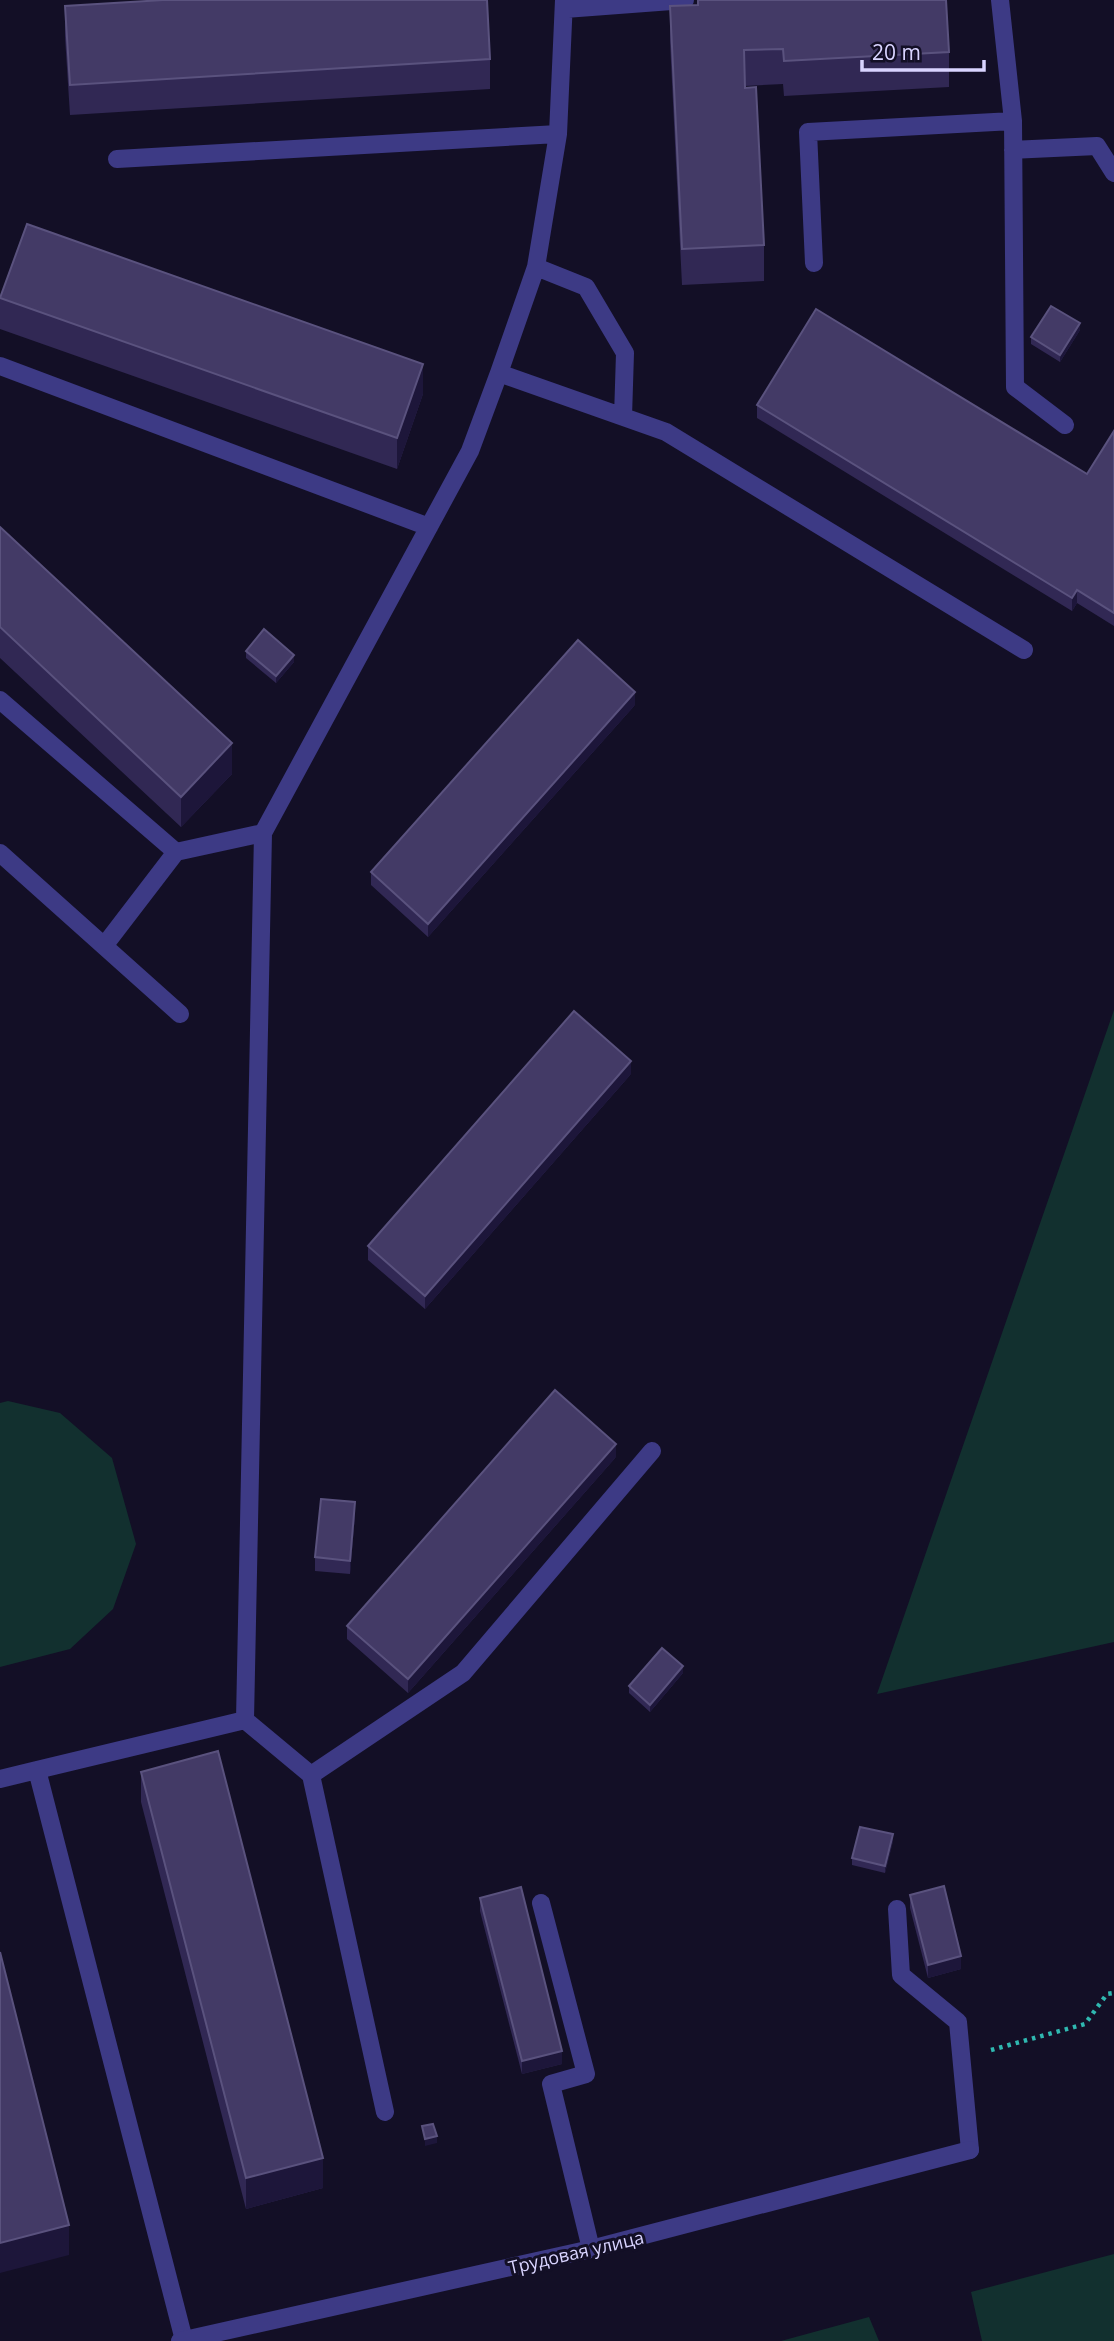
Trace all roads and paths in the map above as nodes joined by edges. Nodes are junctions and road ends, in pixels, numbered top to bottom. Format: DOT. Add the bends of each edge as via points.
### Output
graph roads {
  1 [pos="685,0"];
  2 [pos="1000,0"];
  3 [pos="564,4"];
  4 [pos="1013,121"];
  5 [pos="558,134"];
  6 [pos="1013,150"];
  7 [pos="117,159"];
  8 [pos="1114,173"];
  9 [pos="814,263"];
  10 [pos="536,267"];
  11 [pos="0,366"];
  12 [pos="499,373"];
  13 [pos="623,417"];
  14 [pos="1065,425"];
  15 [pos="429,527"];
  16 [pos="1024,650"];
  17 [pos="0,700"];
  18 [pos="263,833"];
  19 [pos="176,852"];
  20 [pos="0,853"];
  21 [pos="104,946"];
  22 [pos="180,1014"];
  23 [pos="652,1451"];
  24 [pos="245,1720"];
  25 [pos="37,1770"];
  26 [pos="312,1775"];
  27 [pos="0,1779"];
  28 [pos="541,1903"];
  29 [pos="897,1909"];
  30 [pos="1114,1993"];
  31 [pos="960,2059"];
  32 [pos="385,2112"];
  33 [pos="591,2249"];
  34 [pos="182,2340"];
  1 -- 3 [label="street"];
  2 -- 4 [label="street"];
  3 -- 5 [label="street"];
  4 -- 6 [label="street"];
  4 -- 9 [label="street" via="808,132"];
  5 -- 7 [label="street"];
  5 -- 10 [label="street"];
  6 -- 8 [label="street" via="1097,146"];
  6 -- 14 [label="street" via="1015,387"];
  10 -- 12 [label="street"];
  10 -- 13 [label="street" via="586,287 625,353"];
  11 -- 15 [label="street"];
  12 -- 13 [label="street"];
  12 -- 15 [label="street" via="470,451"];
  13 -- 16 [label="street" via="666,432"];
  15 -- 18 [label="street"];
  17 -- 19 [label="street"];
  18 -- 19 [label="street"];
  18 -- 24 [label="street"];
  19 -- 21 [label="street"];
  20 -- 21 [label="street"];
  21 -- 22 [label="street"];
  23 -- 26 [label="street" via="463,1673"];
  24 -- 25 [label="street"];
  24 -- 26 [label="street"];
  25 -- 27 [label="street"];
  25 -- 34 [label="street"];
  26 -- 32 [label="street"];
  28 -- 33 [label="street" via="586,2074 551,2084"];
  29 -- 31 [label="street" via="901,1975 958,2022"];
  30 -- 31 [label="path" via="1107,1994 1086,2024"];
  31 -- 33 [label="street, Трудовая улица" via="970,2150"];
  33 -- 34 [label="street, Трудовая улица"];
}
